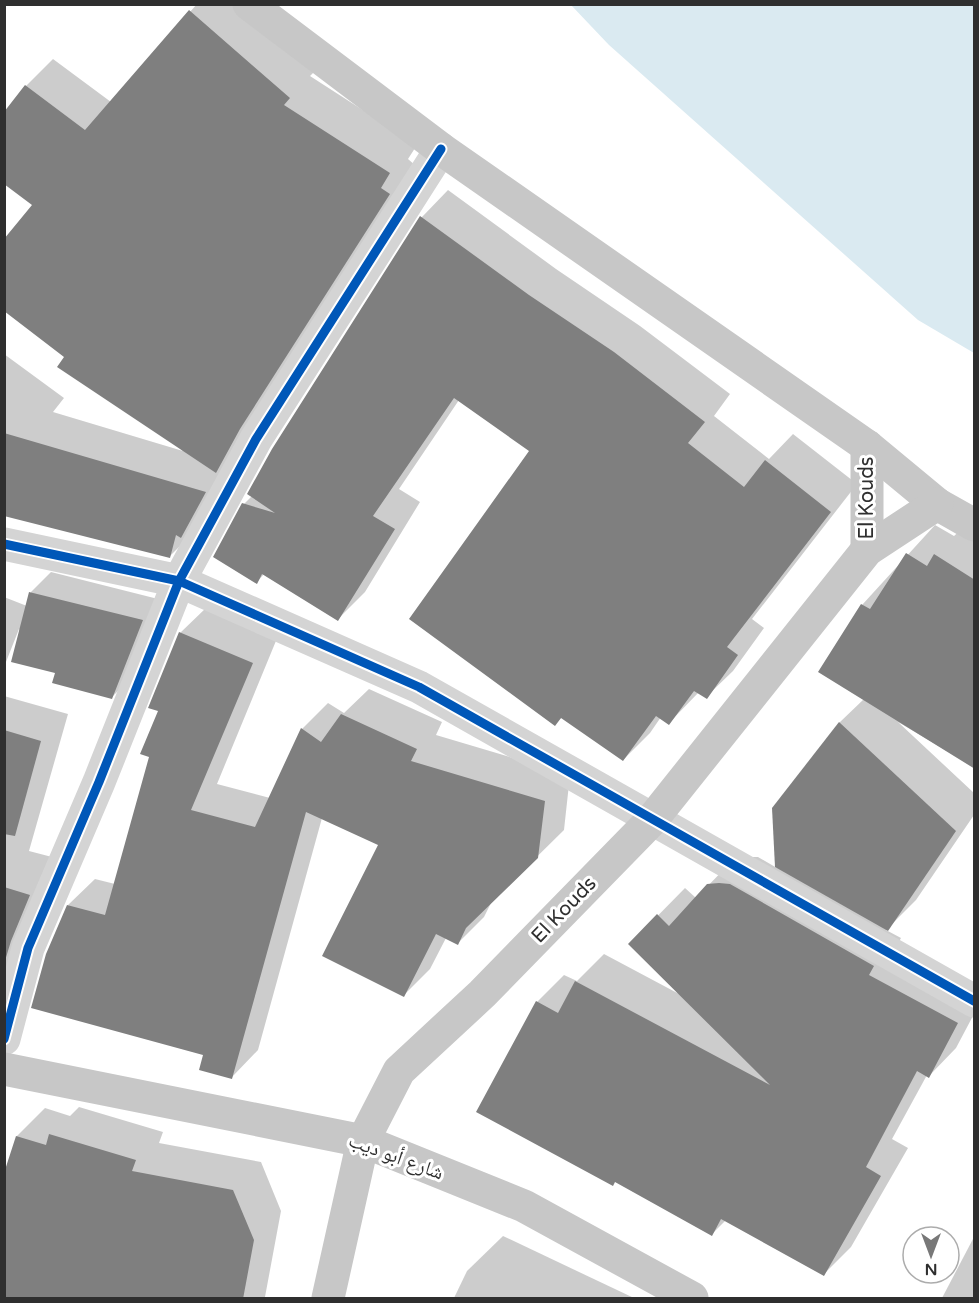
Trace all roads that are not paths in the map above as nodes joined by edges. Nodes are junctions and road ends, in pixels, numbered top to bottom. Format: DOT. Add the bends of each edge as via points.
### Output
graph roads {
  1 [pos="249,4"];
  2 [pos="441,149"];
  3 [pos="867,446"];
  4 [pos="938,504"];
  5 [pos="975,525"];
  6 [pos="4,544"];
  7 [pos="867,550"];
  8 [pos="179,581"];
  9 [pos="651,821"];
  10 [pos="975,1001"];
  11 [pos="4,1039"];
  12 [pos="4,1069"];
  13 [pos="363,1141"];
  14 [pos="328,1299"];
  15 [pos="692,1299"];
  1 -- 2 [label="main road"];
  2 -- 3 [label="main road"];
  2 -- 8 [label="street" via="256,439"];
  3 -- 4 [label="main road"];
  3 -- 7 [label="main road, El Kouds"];
  4 -- 5 [label="main road"];
  4 -- 7 [label="main road, El Kouds"];
  6 -- 8 [label="street"];
  7 -- 9 [label="main road, El Kouds"];
  8 -- 9 [label="street" via="419,687"];
  8 -- 11 [label="street" via="28,948"];
  9 -- 10 [label="street"];
  9 -- 13 [label="main road, El Kouds" via="482,994 399,1071"];
  12 -- 13 [label="main road, شارع أبو ديب"];
  13 -- 14 [label="main road, El Kouds"];
  13 -- 15 [label="main road, شارع أبو ديب" via="524,1206"];
}
